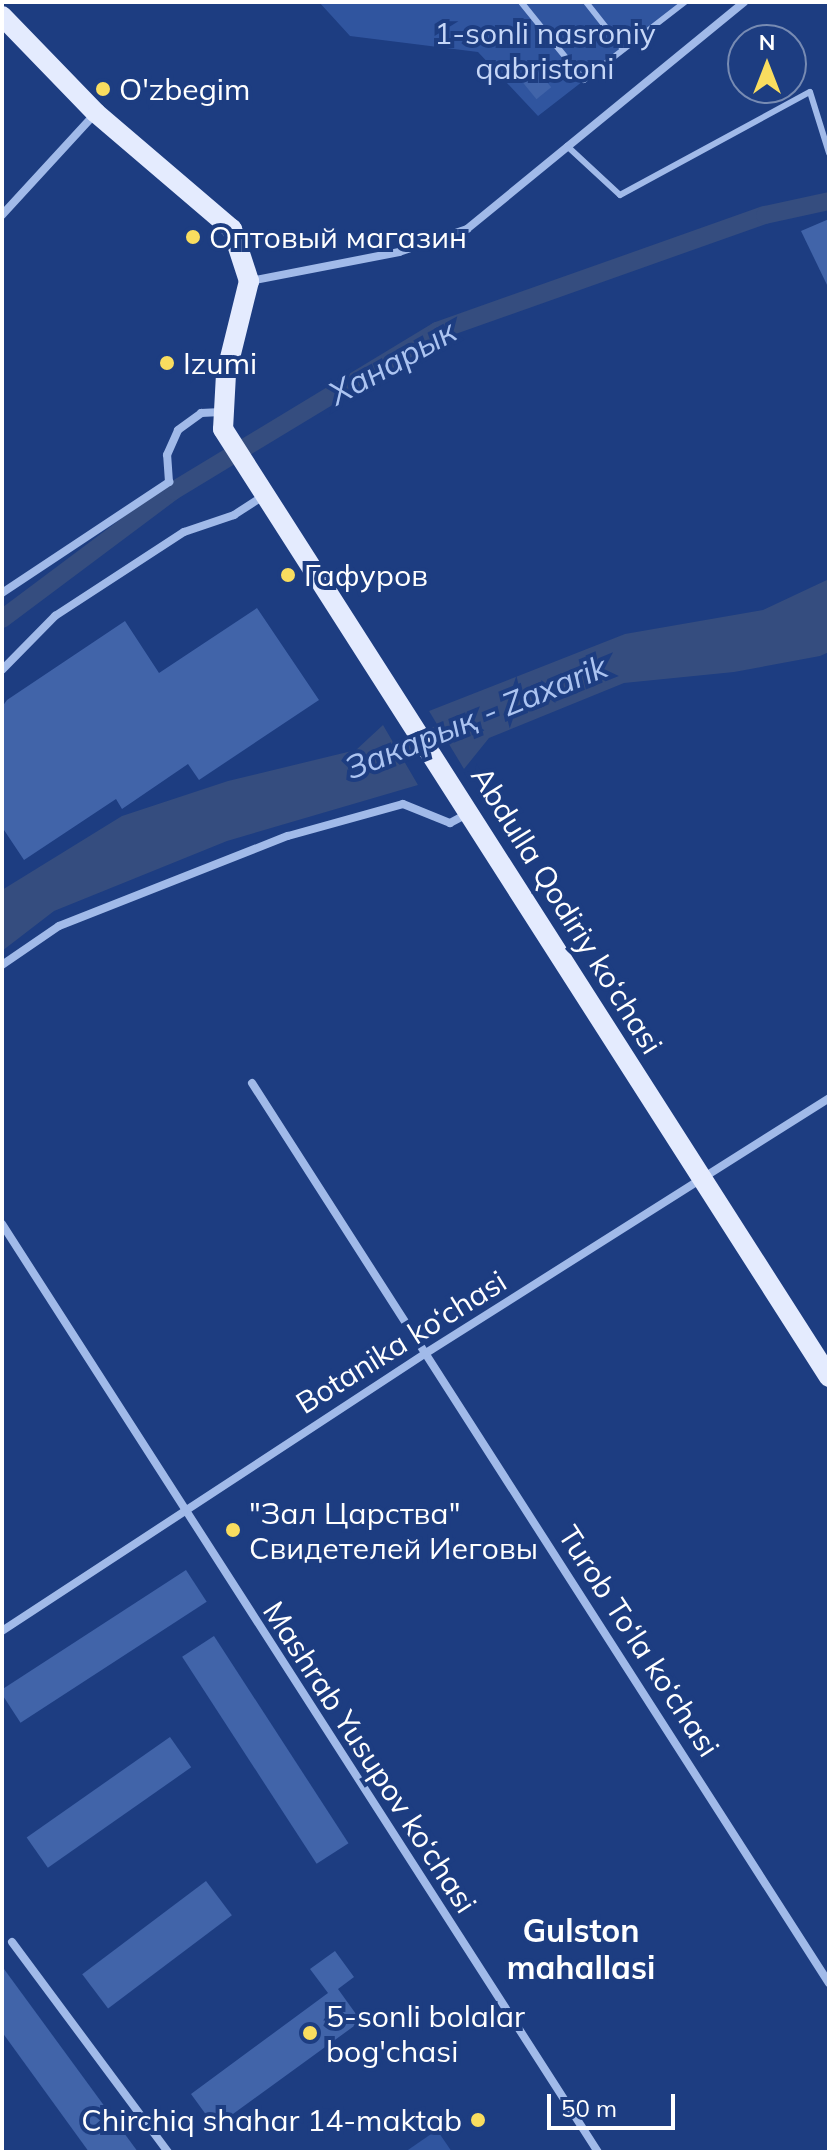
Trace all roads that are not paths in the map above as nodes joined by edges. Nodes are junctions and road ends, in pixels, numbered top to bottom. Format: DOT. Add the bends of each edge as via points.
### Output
graph roads {
  1 [pos="521,2"];
  2 [pos="586,2"];
  3 [pos="685,2"];
  4 [pos="744,2"];
  5 [pos="2,16"];
  6 [pos="623,49"];
  7 [pos="96,113"];
  8 [pos="567,145"];
  9 [pos="829,153"];
  10 [pos="2,215"];
  11 [pos="249,281"];
  12 [pos="222,420"];
  13 [pos="263,496"];
  14 [pos="2,593"];
  15 [pos="2,670"];
  16 [pos="470,812"];
  17 [pos="2,965"];
  18 [pos="252,1083"];
  19 [pos="829,1098"];
  20 [pos="703,1182"];
  21 [pos="2,1224"];
  22 [pos="426,1353"];
  23 [pos="829,1377"];
  24 [pos="183,1511"];
  25 [pos="2,1631"];
  26 [pos="12,1942"];
  27 [pos="829,1983"];
  28 [pos="168,2152"];
  29 [pos="598,2152"];
  1 -- 6 [label="lane" via="584,80"];
  2 -- 6 [label="lane"];
  3 -- 6 [label="lane"];
  4 -- 8 [label="street"];
  5 -- 7 [label="main road"];
  7 -- 10 [label="street"];
  7 -- 11 [label="main road" via="227,223 240,244"];
  8 -- 9 [label="lane" via="620,195 810,92"];
  8 -- 11 [label="street" via="467,229 399,252"];
  11 -- 12 [label="main road"];
  12 -- 13 [label="main road, Abdulla Qodiriy ko‘chasi"];
  12 -- 14 [label="street" via="201,413 178,430 167,455 169,482"];
  13 -- 15 [label="street" via="234,515 184,532 55,616"];
  13 -- 16 [label="main road, Abdulla Qodiriy ko‘chasi"];
  16 -- 17 [label="street" via="450,823 403,804 288,836 59,926"];
  16 -- 20 [label="main road, Abdulla Qodiriy ko‘chasi"];
  18 -- 22 [label="street, Turob To‘la ko‘chasi"];
  19 -- 20 [label="street, Botanika ko‘chasi"];
  20 -- 22 [label="street, Botanika ko‘chasi"];
  20 -- 23 [label="main road, Abdulla Qodiriy ko‘chasi"];
  21 -- 24 [label="street, Mashrab Yusupov ko‘chasi"];
  22 -- 24 [label="street, Botanika ko‘chasi"];
  22 -- 27 [label="street, Turob To‘la ko‘chasi"];
  24 -- 25 [label="street, Botanika ko‘chasi"];
  24 -- 29 [label="street, Mashrab Yusupov ko‘chasi"];
  26 -- 28 [label="street"];
}
